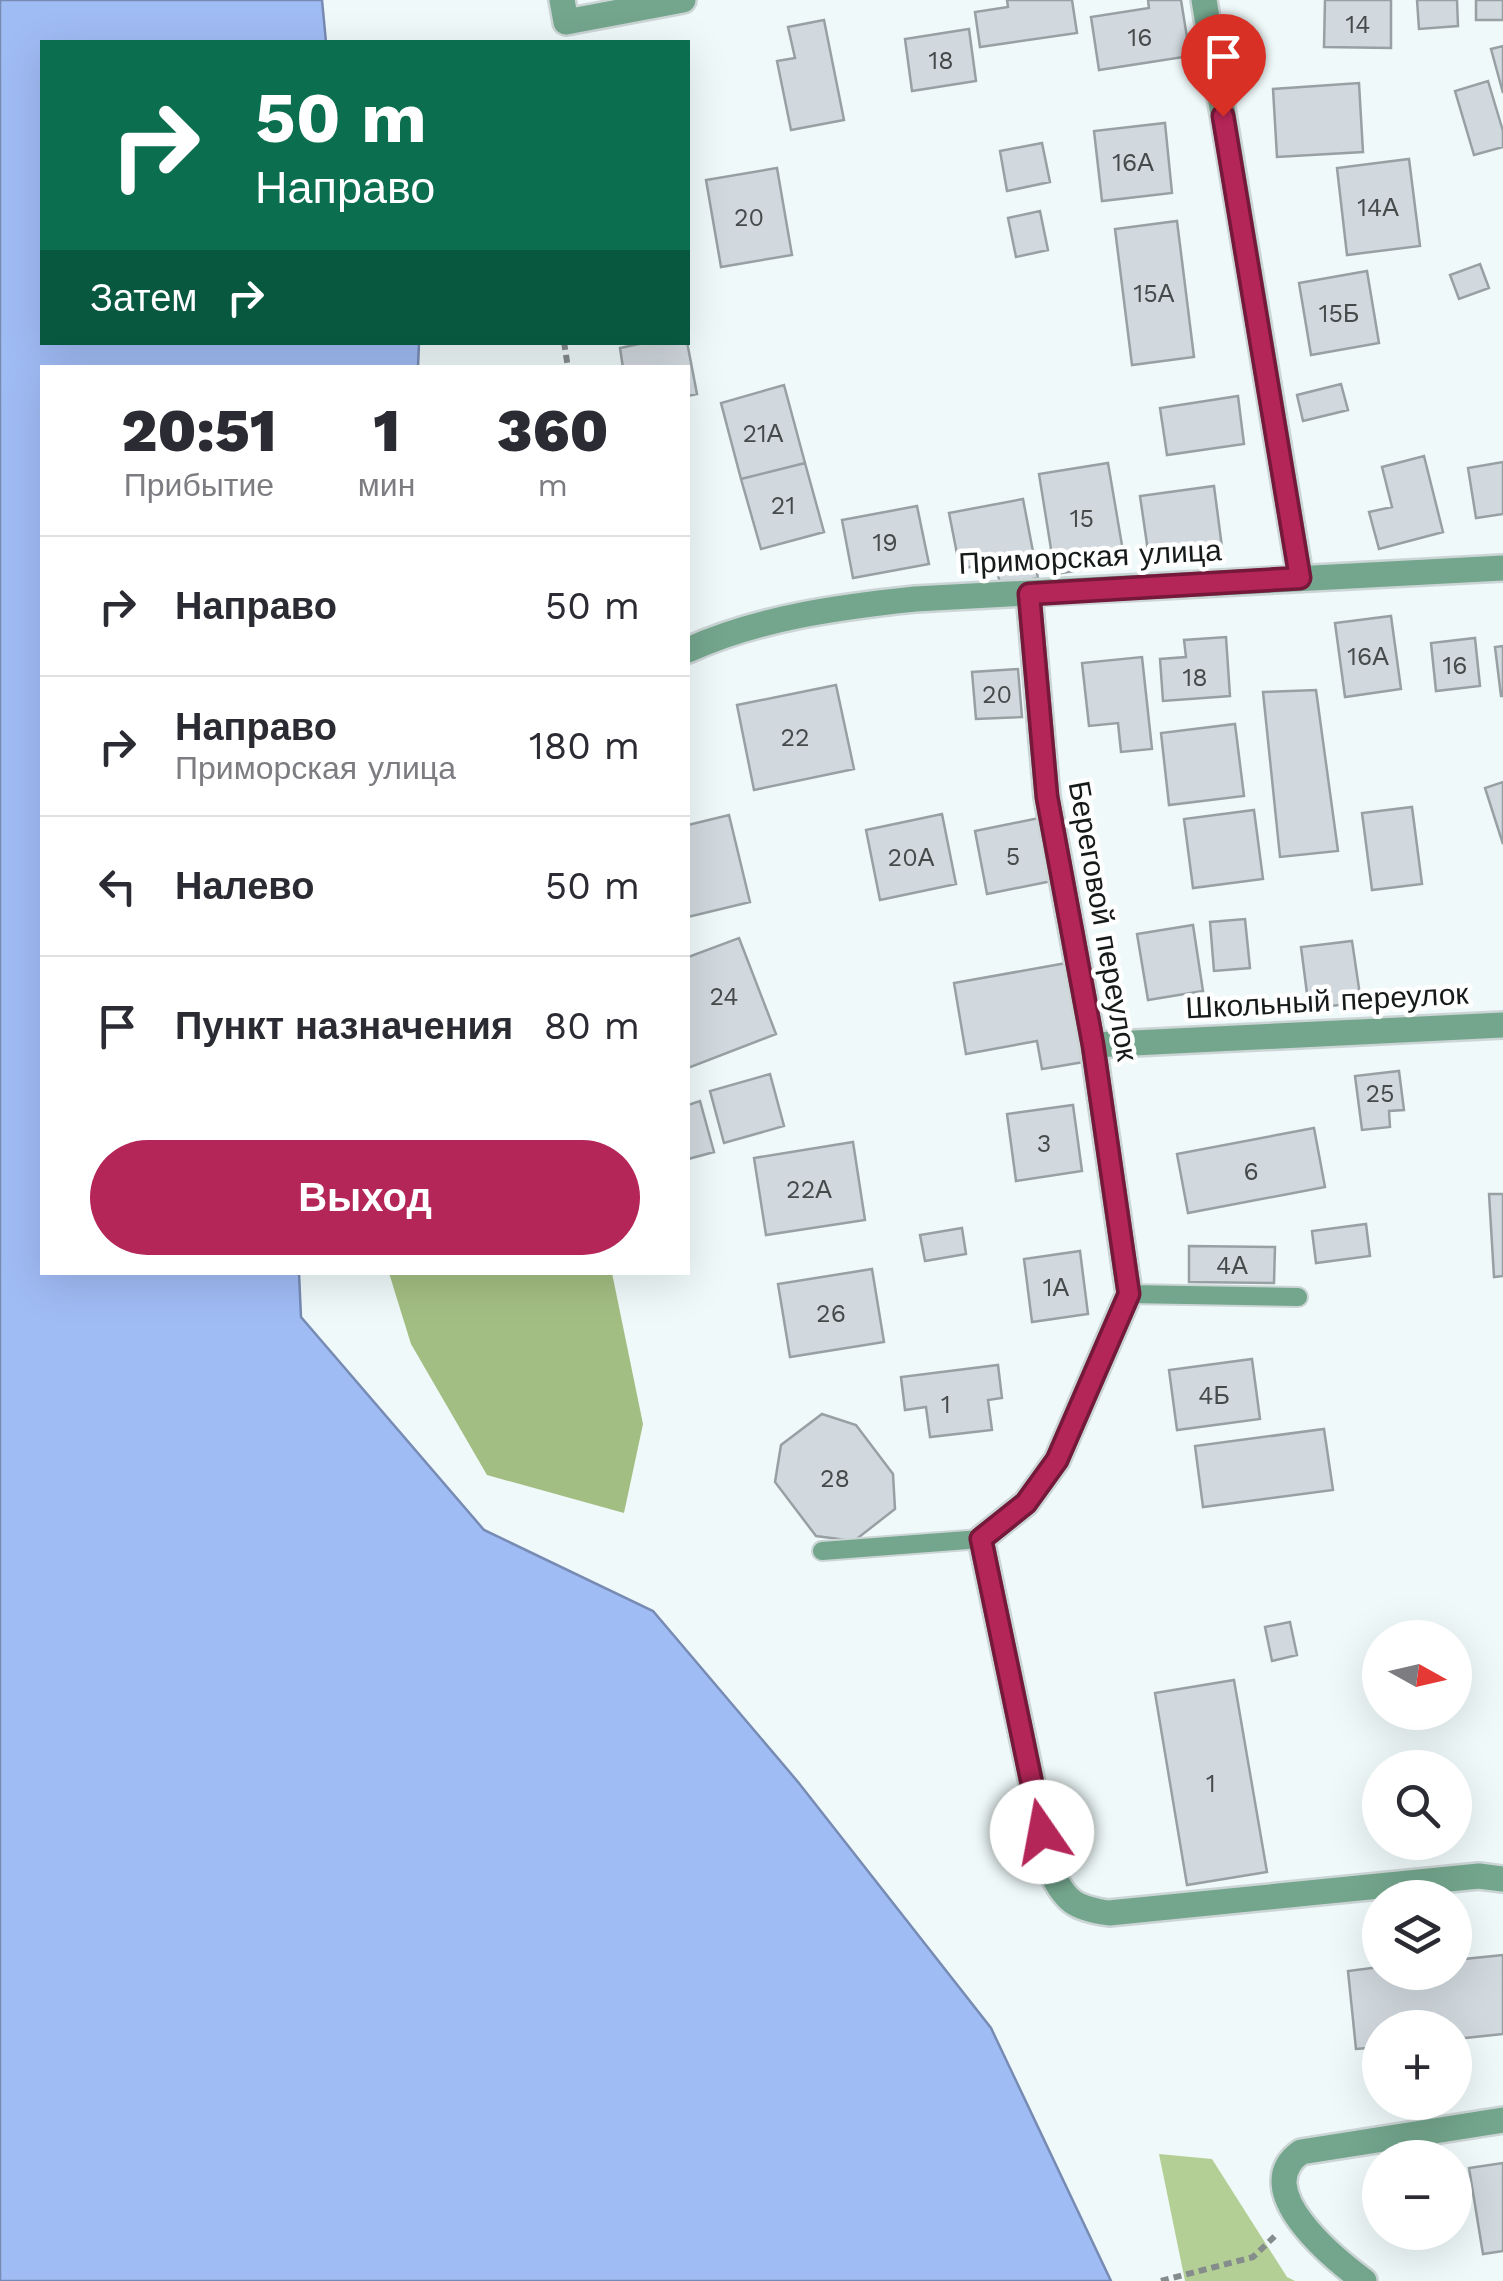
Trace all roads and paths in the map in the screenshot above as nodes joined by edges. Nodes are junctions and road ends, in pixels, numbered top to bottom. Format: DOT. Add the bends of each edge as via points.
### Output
graph roads {
  1 [pos="562,0"];
  2 [pos="683,0"];
  3 [pos="1204,0"];
  4 [pos="1503,568"];
  5 [pos="1300,578"];
  6 [pos="1029,594"];
  7 [pos="690,649"];
  8 [pos="1503,1025"];
  9 [pos="1093,1045"];
  10 [pos="1129,1294"];
  11 [pos="1298,1296"];
  12 [pos="981,1539"];
  13 [pos="822,1551"];
  14 [pos="1503,1878"];
  15 [pos="1503,2120"];
  16 [pos="1296,2216"];
  17 [pos="1161,2281"];
  18 [pos="1364,2281"];
  1 -- 2 [label="street" via="566,22"];
  3 -- 5 [label="street"];
  4 -- 5 [label="street, Приморская улица"];
  5 -- 6 [label="street, Приморская улица"];
  6 -- 7 [label="street, Приморская улица" via="837,608"];
  6 -- 9 [label="street, Береговой переулок" via="1047,797"];
  8 -- 9 [label="street, Школьный переулок"];
  9 -- 10 [label="street, Береговой переулок"];
  10 -- 11 [label="lane"];
  10 -- 12 [label="street" via="1057,1460 1026,1503"];
  12 -- 13 [label="lane"];
  12 -- 14 [label="street" via="1050,1869 1062,1893 1083,1909 1110,1914"];
  15 -- 16 [label="street" via="1301,2152 1283,2178"];
  16 -- 17 [label="path" via="1253,2257"];
  16 -- 18 [label="street"];
}
